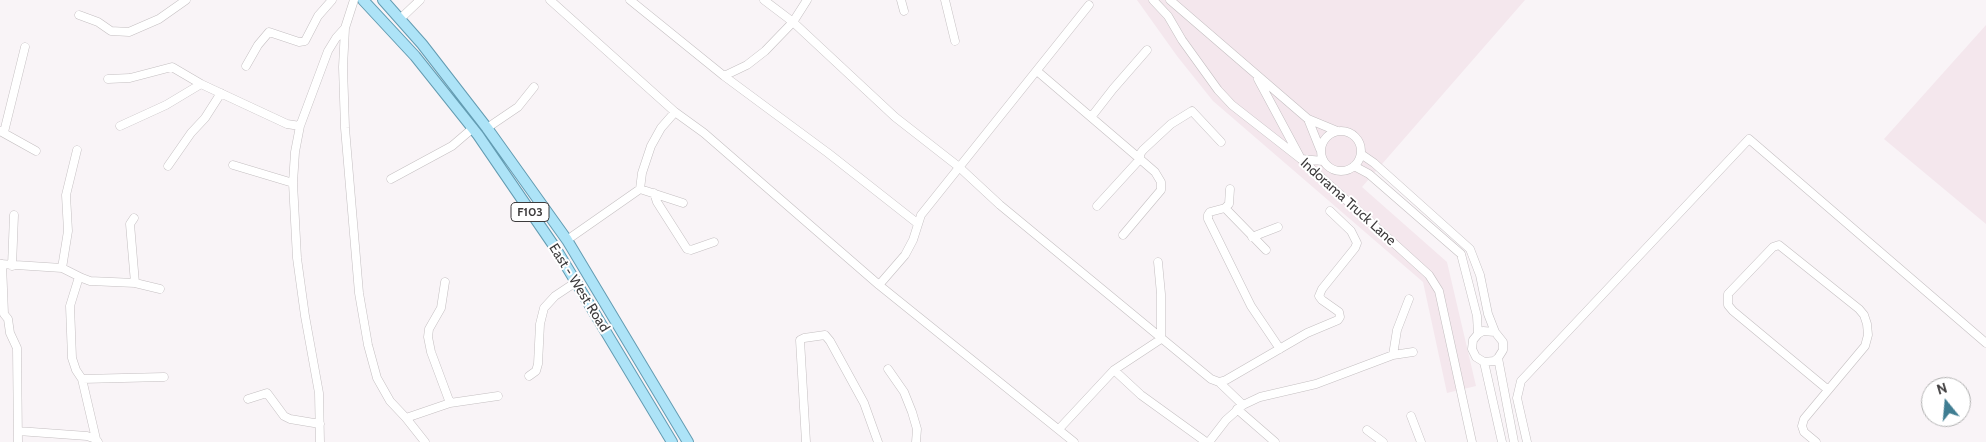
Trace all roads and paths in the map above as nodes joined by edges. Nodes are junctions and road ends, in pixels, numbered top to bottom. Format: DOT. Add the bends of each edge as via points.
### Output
graph roads {
  1 [pos="170,0"];
  2 [pos="186,0"];
  3 [pos="332,0"];
  4 [pos="354,0"];
  5 [pos="363,0"];
  6 [pos="383,0"];
  7 [pos="420,0"];
  8 [pos="550,0"];
  9 [pos="630,0"];
  10 [pos="764,0"];
  11 [pos="806,0"];
  12 [pos="901,0"];
  13 [pos="945,0"];
  14 [pos="1153,0"];
  15 [pos="1170,0"];
  16 [pos="1089,5"];
  17 [pos="176,7"];
  18 [pos="904,11"];
  19 [pos="79,15"];
  20 [pos="400,19"];
  21 [pos="793,22"];
  22 [pos="346,28"];
  23 [pos="955,41"];
  24 [pos="25,47"];
  25 [pos="1147,50"];
  26 [pos="246,66"];
  27 [pos="1038,71"];
  28 [pos="1255,74"];
  29 [pos="724,76"];
  30 [pos="108,78"];
  31 [pos="201,84"];
  32 [pos="534,87"];
  33 [pos="221,93"];
  34 [pos="675,112"];
  35 [pos="1092,116"];
  36 [pos="1308,119"];
  37 [pos="120,126"];
  38 [pos="300,126"];
  39 [pos="473,128"];
  40 [pos="487,128"];
  41 [pos="2,131"];
  42 [pos="1337,131"];
  43 [pos="1221,142"];
  44 [pos="1320,149"];
  45 [pos="77,150"];
  46 [pos="36,152"];
  47 [pos="1361,154"];
  48 [pos="1140,159"];
  49 [pos="1301,159"];
  50 [pos="1323,161"];
  51 [pos="233,165"];
  52 [pos="168,166"];
  53 [pos="1354,166"];
  54 [pos="959,167"];
  55 [pos="391,179"];
  56 [pos="293,183"];
  57 [pos="640,189"];
  58 [pos="1230,189"];
  59 [pos="654,193"];
  60 [pos="683,203"];
  61 [pos="1097,206"];
  62 [pos="1225,208"];
  63 [pos="1330,211"];
  64 [pos="14,215"];
  65 [pos="134,218"];
  66 [pos="917,223"];
  67 [pos="1278,227"];
  68 [pos="1123,235"];
  69 [pos="1252,237"];
  70 [pos="567,240"];
  71 [pos="714,242"];
  72 [pos="1266,250"];
  73 [pos="1158,262"];
  74 [pos="1,264"];
  75 [pos="12,266"];
  76 [pos="62,268"];
  77 [pos="79,276"];
  78 [pos="445,282"];
  79 [pos="576,282"];
  80 [pos="135,283"];
  81 [pos="879,285"];
  82 [pos="160,289"];
  83 [pos="1409,299"];
  84 [pos="2,314"];
  85 [pos="1495,332"];
  86 [pos="1478,334"];
  87 [pos="1161,340"];
  88 [pos="1986,343"];
  89 [pos="1280,350"];
  90 [pos="1413,352"];
  91 [pos="1393,355"];
  92 [pos="1498,358"];
  93 [pos="1484,362"];
  94 [pos="888,369"];
  95 [pos="1114,370"];
  96 [pos="529,376"];
  97 [pos="164,377"];
  98 [pos="82,379"];
  99 [pos="1219,382"];
  100 [pos="1827,389"];
  101 [pos="498,396"];
  102 [pos="248,399"];
  103 [pos="450,402"];
  104 [pos="1240,407"];
  105 [pos="1411,416"];
  106 [pos="406,418"];
  107 [pos="320,424"];
  108 [pos="1058,429"];
  109 [pos="1367,430"];
  110 [pos="18,431"];
  111 [pos="97,440"];
  112 [pos="18,442"];
  113 [pos="320,442"];
  114 [pos="425,442"];
  115 [pos="672,442"];
  116 [pos="688,442"];
  117 [pos="806,442"];
  118 [pos="878,442"];
  119 [pos="916,442"];
  120 [pos="1074,442"];
  121 [pos="1208,442"];
  122 [pos="1275,442"];
  123 [pos="1383,442"];
  124 [pos="1421,442"];
  125 [pos="1472,442"];
  126 [pos="1502,442"];
  127 [pos="1514,442"];
  128 [pos="1527,442"];
  129 [pos="1816,442"];
  1 -- 17 [label="street"];
  2 -- 17 [label="street"];
  3 -- 26 [label="street" via="318,16 305,41 269,32"];
  4 -- 22 [label="street"];
  5 -- 39 [label="main road, East - West Road / F103" via="415,56"];
  6 -- 20 [label="main road, East - West Road / F103"];
  7 -- 20 [label="street"];
  8 -- 34 [label="street"];
  9 -- 29 [label="street"];
  10 -- 21 [label="street"];
  11 -- 21 [label="street"];
  12 -- 18 [label="street"];
  13 -- 23 [label="street"];
  14 -- 49 [label="street, Indorama Truck Lane" via="1168,16 1218,90 1232,105"];
  15 -- 28 [label="street"];
  16 -- 27 [label="street"];
  17 -- 19 [label="street" via="159,19 129,32 111,31"];
  20 -- 40 [label="main road, East - West Road / F103"];
  21 -- 29 [label="street" via="765,51"];
  21 -- 54 [label="street" via="896,117"];
  22 -- 38 [label="street" via="328,50"];
  22 -- 106 [label="street" via="343,67 345,128 359,294 377,378 390,401"];
  24 -- 41 [label="street"];
  25 -- 35 [label="street"];
  27 -- 35 [label="street"];
  27 -- 54 [label="street"];
  28 -- 36 [label="street"];
  28 -- 49 [label="street"];
  29 -- 66 [label="street"];
  30 -- 31 [label="street" via="130,78 169,66"];
  31 -- 33 [label="street"];
  31 -- 37 [label="street" via="166,105"];
  32 -- 40 [label="street" via="518,107"];
  33 -- 38 [label="street" via="287,124"];
  33 -- 52 [label="street"];
  34 -- 57 [label="street" via="651,146"];
  34 -- 81 [label="street" via="704,133"];
  35 -- 48 [label="street"];
  36 -- 42 [label="street"];
  36 -- 44 [label="street"];
  38 -- 56 [label="street"];
  39 -- 55 [label="street" via="452,146"];
  39 -- 79 [label="main road, East - West Road / F103"];
  40 -- 70 [label="main road, East - West Road / F103"];
  41 -- 46 [label="street"];
  42 -- 44 [label="street" via="1326,137"];
  42 -- 47 [label="street" via="1348,132 1356,138"];
  43 -- 48 [label="street" via="1192,111 1155,138 1140,154"];
  44 -- 50 [label="street"];
  45 -- 76 [label="street" via="66,195 68,231"];
  47 -- 53 [label="street"];
  47 -- 85 [label="street" via="1470,249"];
  48 -- 61 [label="street"];
  48 -- 68 [label="street" via="1155,172 1162,186"];
  49 -- 50 [label="street"];
  49 -- 125 [label="street, Indorama Truck Lane" via="1429,275 1439,291"];
  50 -- 53 [label="street" via="1337,171"];
  51 -- 56 [label="street"];
  53 -- 86 [label="street" via="1369,174 1461,254 1477,316"];
  54 -- 66 [label="street"];
  54 -- 87 [label="street"];
  56 -- 107 [label="street" via="298,258 319,393"];
  57 -- 59 [label="street"];
  57 -- 70 [label="street"];
  58 -- 62 [label="street" via="1229,204"];
  59 -- 60 [label="street"];
  59 -- 71 [label="street" via="687,249"];
  62 -- 69 [label="street"];
  62 -- 89 [label="street" via="1210,212 1208,219 1251,306"];
  63 -- 89 [label="street" via="1351,231 1357,243 1319,296 1339,312 1340,317"];
  64 -- 75 [label="street"];
  65 -- 80 [label="street" via="130,224"];
  66 -- 81 [label="street" via="913,240"];
  67 -- 69 [label="street"];
  69 -- 72 [label="street"];
  70 -- 116 [label="main road, East - West Road / F103"];
  73 -- 87 [label="street"];
  74 -- 75 [label="street"];
  74 -- 84 [label="street"];
  75 -- 76 [label="street"];
  76 -- 77 [label="street"];
  77 -- 80 [label="street" via="90,280"];
  77 -- 98 [label="street" via="72,298 70,324 73,364"];
  78 -- 103 [label="street" via="441,308 428,337"];
  79 -- 96 [label="street" via="544,308 538,364 536,371"];
  79 -- 115 [label="main road, East - West Road / F103"];
  80 -- 82 [label="street"];
  81 -- 108 [label="street"];
  83 -- 91 [label="street" via="1397,330"];
  84 -- 110 [label="street" via="8,319 18,348"];
  85 -- 86 [label="street"];
  85 -- 92 [label="street" via="1504,346"];
  86 -- 93 [label="street" via="1472,349"];
  87 -- 95 [label="street"];
  87 -- 99 [label="street" via="1211,380"];
  88 -- 128 [label="street" via="1749,138 1521,381 1517,398"];
  89 -- 99 [label="street"];
  90 -- 91 [label="street"];
  91 -- 104 [label="street" via="1334,378 1260,397"];
  92 -- 93 [label="street"];
  92 -- 127 [label="street"];
  93 -- 126 [label="street"];
  94 -- 119 [label="street" via="904,392 912,412 917,429"];
  95 -- 108 [label="street"];
  95 -- 121 [label="street" via="1141,395"];
  97 -- 98 [label="street"];
  98 -- 111 [label="street"];
  99 -- 104 [label="street"];
  100 -- 100 [label="street" via="1728,305 1728,294 1773,247 1779,245 1864,315 1868,335 1865,346"];
  100 -- 129 [label="street" via="1802,426"];
  101 -- 103 [label="street"];
  102 -- 107 [label="street" via="267,393 284,416"];
  103 -- 106 [label="street"];
  104 -- 121 [label="street"];
  104 -- 122 [label="street"];
  105 -- 124 [label="street"];
  106 -- 114 [label="street"];
  107 -- 113 [label="street"];
  108 -- 120 [label="street"];
  109 -- 123 [label="street"];
  110 -- 111 [label="street" via="87,436"];
  110 -- 112 [label="street"];
  117 -- 118 [label="street" via="800,340 825,335 864,403"];
}
